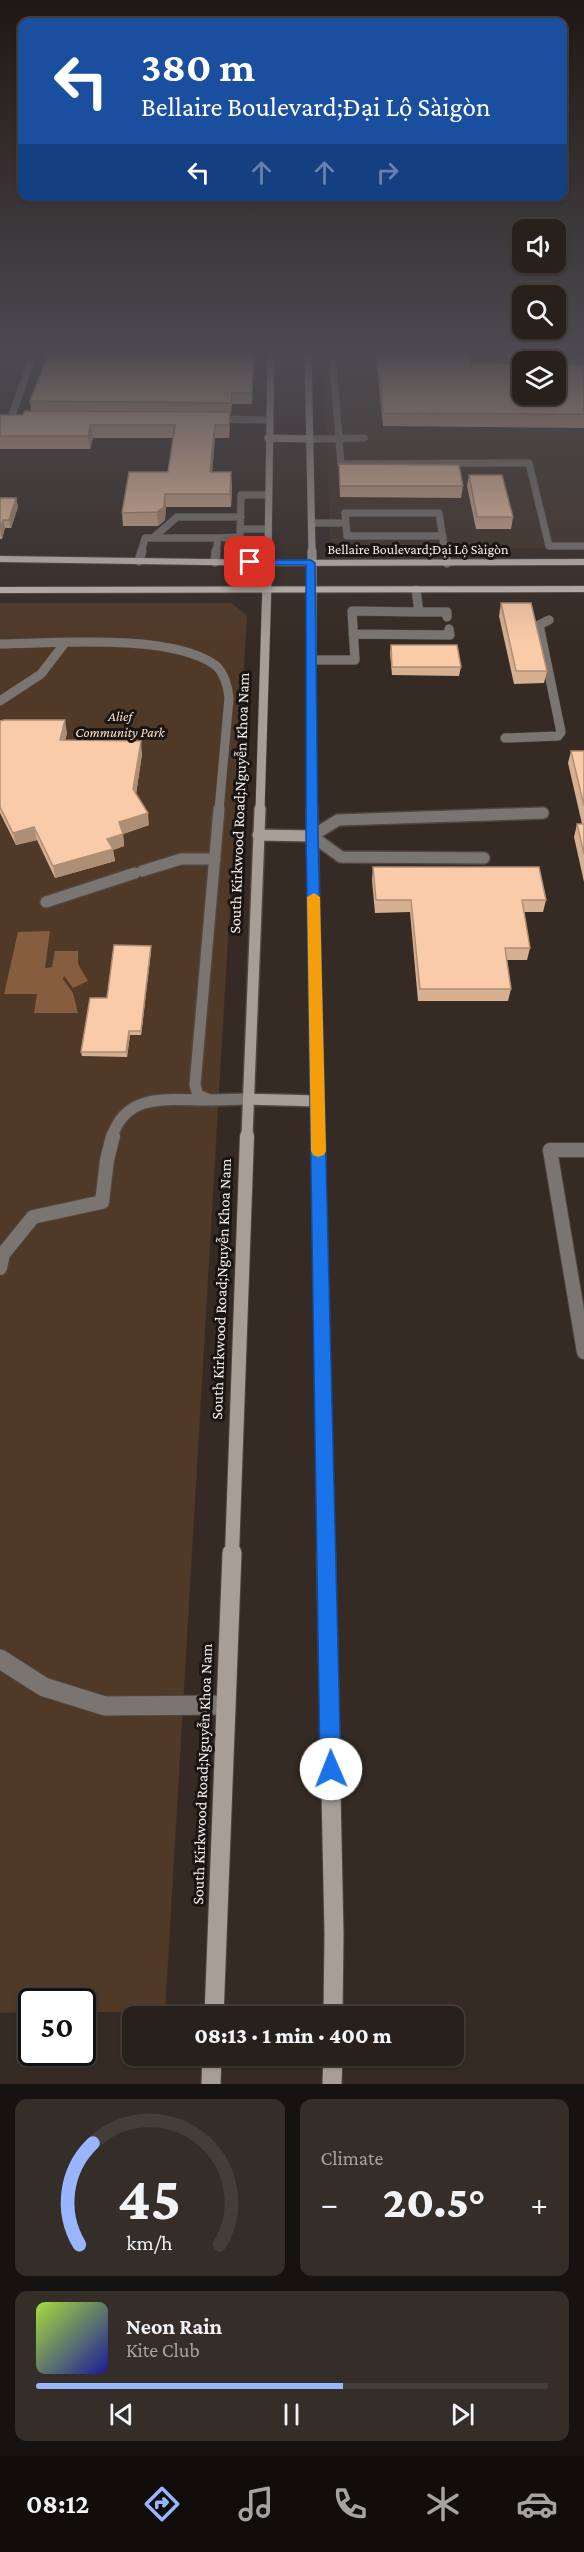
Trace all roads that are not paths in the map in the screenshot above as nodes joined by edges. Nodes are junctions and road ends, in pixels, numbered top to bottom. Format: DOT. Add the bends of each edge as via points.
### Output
graph roads {
  1 [pos="268,447"];
  2 [pos="310,447"];
  3 [pos="339,447"];
  4 [pos="268,495"];
  5 [pos="241,517"];
  6 [pos="312,523"];
  7 [pos="346,523"];
  8 [pos="240,529"];
  9 [pos="268,529"];
  10 [pos="443,536"];
  11 [pos="218,537"];
  12 [pos="153,538"];
  13 [pos="584,546"];
  14 [pos="0,559"];
  15 [pos="139,561"];
  16 [pos="215,562"];
  17 [pos="584,562"];
  18 [pos="268,563"];
  19 [pos="311,563"];
  20 [pos="447,563"];
  21 [pos="0,590"];
  22 [pos="416,590"];
  23 [pos="584,590"];
  24 [pos="268,591"];
  25 [pos="311,591"];
  26 [pos="419,612"];
  27 [pos="447,617"];
  28 [pos="549,620"];
  29 [pos="449,629"];
  30 [pos="353,634"];
  31 [pos="0,644"];
  32 [pos="64,644"];
  33 [pos="311,660"];
  34 [pos="0,700"];
  35 [pos="505,738"];
  36 [pos="543,813"];
  37 [pos="258,835"];
  38 [pos="312,836"];
  39 [pos="484,858"];
  40 [pos="215,859"];
  41 [pos="46,902"];
  42 [pos="249,1099"];
  43 [pos="210,1100"];
  44 [pos="318,1101"];
  45 [pos="584,1150"];
  46 [pos="0,1268"];
  47 [pos="584,1352"];
  48 [pos="0,1659"];
  49 [pos="226,1705"];
  50 [pos="214,2006"];
  51 [pos="333,2006"];
  52 [pos="212,2066"];
  53 [pos="333,2066"];
  54 [pos="211,2084"];
  55 [pos="332,2084"];
  1 -- 4 [label="main road, South Kirkwood Road;Nguyễn Khoa Nam"];
  2 -- 6 [label="main road"];
  3 -- 13 [label="street" via="341,464 529,463 549,546"];
  4 -- 5 [label="street" via="242,495"];
  4 -- 9 [label="main road, South Kirkwood Road;Nguyễn Khoa Nam"];
  5 -- 8 [label="street"];
  5 -- 12 [label="street" via="177,517"];
  6 -- 7 [label="street"];
  6 -- 19 [label="main road"];
  7 -- 10 [label="street" via="347,536"];
  7 -- 10 [label="street" via="345,513 439,513"];
  8 -- 9 [label="street"];
  8 -- 11 [label="street" via="240,537"];
  9 -- 18 [label="main road, South Kirkwood Road;Nguyễn Khoa Nam"];
  10 -- 20 [label="street"];
  11 -- 12 [label="street"];
  11 -- 16 [label="street"];
  12 -- 15 [label="street" via="145,538"];
  14 -- 15 [label="main road, Bellaire Boulevard;Đại Lộ Sàigòn"];
  15 -- 16 [label="main road, Bellaire Boulevard;Đại Lộ Sàigòn"];
  16 -- 18 [label="main road, Bellaire Boulevard;Đại Lộ Sàigòn"];
  17 -- 20 [label="main road, Bellaire Boulevard;Đại Lộ Sàigòn"];
  18 -- 19 [label="main road, Bellaire Boulevard;Đại Lộ Sàigòn"];
  18 -- 24 [label="main road, South Kirkwood Road;Nguyễn Khoa Nam"];
  19 -- 20 [label="main road, Bellaire Boulevard;Đại Lộ Sàigòn"];
  19 -- 25 [label="main road"];
  21 -- 24 [label="main road"];
  22 -- 23 [label="main road"];
  22 -- 25 [label="main road"];
  22 -- 26 [label="street"];
  24 -- 25 [label="main road"];
  24 -- 37 [label="main road, South Kirkwood Road;Nguyễn Khoa Nam"];
  25 -- 33 [label="main road"];
  26 -- 27 [label="street" via="447,612"];
  26 -- 30 [label="street" via="406,615 352,611"];
  28 -- 35 [label="street" via="539,625 561,732 544,738"];
  29 -- 30 [label="street" via="450,635"];
  30 -- 33 [label="street" via="355,660"];
  31 -- 32 [label="street"];
  32 -- 34 [label="street" via="41,674"];
  32 -- 40 [label="street" via="176,648 216,666 226,682 229,698"];
  33 -- 38 [label="main road"];
  36 -- 38 [label="street" via="338,820"];
  37 -- 38 [label="main road"];
  37 -- 42 [label="main road, South Kirkwood Road;Nguyễn Khoa Nam"];
  38 -- 39 [label="street" via="341,857"];
  38 -- 44 [label="main road"];
  40 -- 41 [label="street" via="181,859"];
  40 -- 43 [label="street" via="195,1085 198,1095"];
  42 -- 43 [label="street"];
  42 -- 44 [label="main road"];
  42 -- 49 [label="main road, South Kirkwood Road;Nguyễn Khoa Nam"];
  43 -- 46 [label="street" via="142,1102 118,1121 102,1202 33,1216 3,1254"];
  44 -- 51 [label="main road"];
  45 -- 47 [label="street" via="550,1150"];
  48 -- 49 [label="street" via="44,1687 105,1706"];
  49 -- 50 [label="main road, South Kirkwood Road;Nguyễn Khoa Nam"];
  52 -- 54 [label="main road"];
  53 -- 55 [label="main road"];
}
